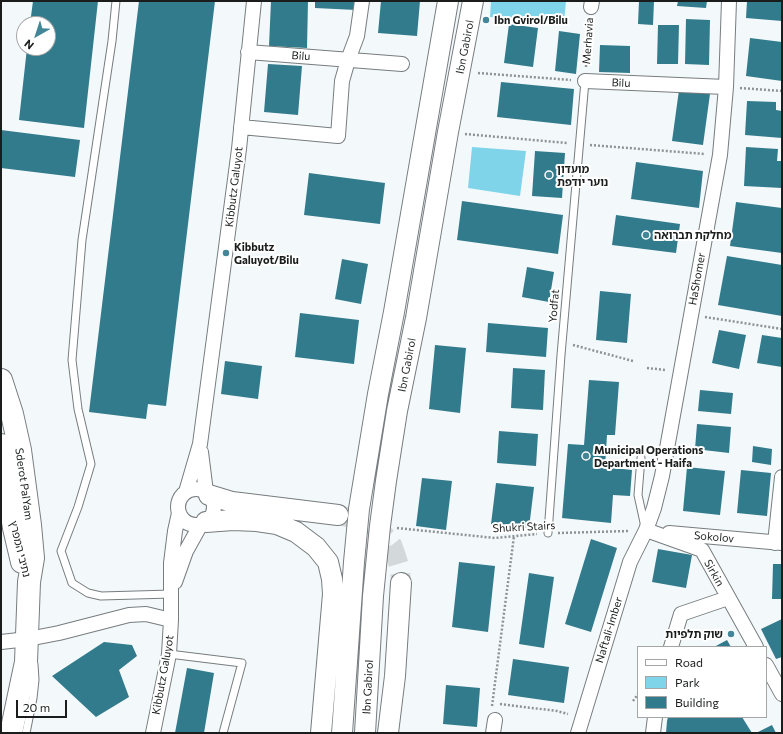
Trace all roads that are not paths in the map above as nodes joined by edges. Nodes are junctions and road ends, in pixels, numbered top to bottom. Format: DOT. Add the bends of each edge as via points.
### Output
graph roads {
  1 [pos="116,1"];
  2 [pos="254,1"];
  3 [pos="362,1"];
  4 [pos="448,1"];
  5 [pos="473,1"];
  6 [pos="729,1"];
  7 [pos="248,52"];
  8 [pos="348,60"];
  9 [pos="402,64"];
  10 [pos="585,81"];
  11 [pos="726,87"];
  12 [pos="241,127"];
  13 [pos="1,380"];
  14 [pos="200,444"];
  15 [pos="1,445"];
  16 [pos="642,458"];
  17 [pos="782,477"];
  18 [pos="186,492"];
  19 [pos="208,494"];
  20 [pos="179,513"];
  21 [pos="338,515"];
  22 [pos="203,523"];
  23 [pos="646,530"];
  24 [pos="548,533"];
  25 [pos="778,543"];
  26 [pos="29,582"];
  27 [pos="401,584"];
  28 [pos="171,594"];
  29 [pos="728,598"];
  30 [pos="171,620"];
  31 [pos="28,639"];
  32 [pos="1,642"];
  33 [pos="671,646"];
  34 [pos="755,646"];
  35 [pos="169,654"];
  36 [pos="767,667"];
  37 [pos="782,694"];
  38 [pos="655,718"];
  39 [pos="22,730"];
  40 [pos="153,733"];
  41 [pos="223,733"];
  42 [pos="321,733"];
  43 [pos="342,733"];
  44 [pos="366,733"];
  45 [pos="388,733"];
  46 [pos="578,733"];
  47 [pos="653,733"];
  1 -- 28 [label="lane" via="82,240 72,360 78,409 91,464 61,551 72,584 88,594"];
  2 -- 7 [label="street, Kibbutz Galuyot"];
  3 -- 8 [label="street" via="357,36"];
  4 -- 43 [label="street, Ibn Gabirol" via="359,509"];
  5 -- 44 [label="street, Ibn Gabirol" via="397,411 380,526 373,596"];
  6 -- 11 [label="street, HaShomer"];
  7 -- 8 [label="street, Bilu"];
  7 -- 12 [label="street, Kibbutz Galuyot"];
  8 -- 9 [label="street, Bilu"];
  8 -- 12 [label="street" via="342,81 338,136"];
  10 -- 11 [label="street, Bilu"];
  10 -- 24 [label="lane, Yodfat"];
  11 -- 23 [label="street, HaShomer" via="720,155 661,481"];
  12 -- 14 [label="street, Kibbutz Galuyot"];
  13 -- 26 [label="highway, Sderot PalYam" via="20,450 33,558"];
  14 -- 18 [label="street, Kibbutz Galuyot"];
  14 -- 19 [label="street, Kibbutz Galuyot"];
  15 -- 26 [label="highway, נתיבי המפרץ" via="14,528"];
  16 -- 23 [label="lane" via="638,495"];
  17 -- 25 [label="street"];
  18 -- 19 [label="street" via="197,489"];
  18 -- 20 [label="street" via="179,502"];
  19 -- 21 [label="street" via="232,502"];
  19 -- 22 [label="street" via="214,509 210,519"];
  20 -- 22 [label="street" via="186,522"];
  20 -- 28 [label="street, Kibbutz Galuyot" via="172,552"];
  22 -- 28 [label="street, Kibbutz Galuyot" via="186,551"];
  22 -- 42 [label="street" via="233,520 277,524 296,532 316,547 328,562 333,594"];
  23 -- 25 [label="street, Sokolov"];
  23 -- 29 [label="street, Sirkin" via="702,550"];
  23 -- 46 [label="street, Naftali-Imber" via="630,562"];
  26 -- 31 [label="highway, Sderot PalYam"];
  27 -- 45 [label="street" via="395,676"];
  28 -- 30 [label="street, Kibbutz Galuyot"];
  29 -- 33 [label="street" via="681,614"];
  29 -- 34 [label="street, Sirkin"];
  30 -- 31 [label="street" via="146,614 129,615"];
  30 -- 35 [label="street, Kibbutz Galuyot"];
  31 -- 32 [label="street"];
  31 -- 39 [label="highway, Sderot PalYam"];
  35 -- 40 [label="street, Kibbutz Galuyot"];
  35 -- 41 [label="lane" via="242,663"];
  36 -- 37 [label="street"];
  38 -- 47 [label="street"];
}
